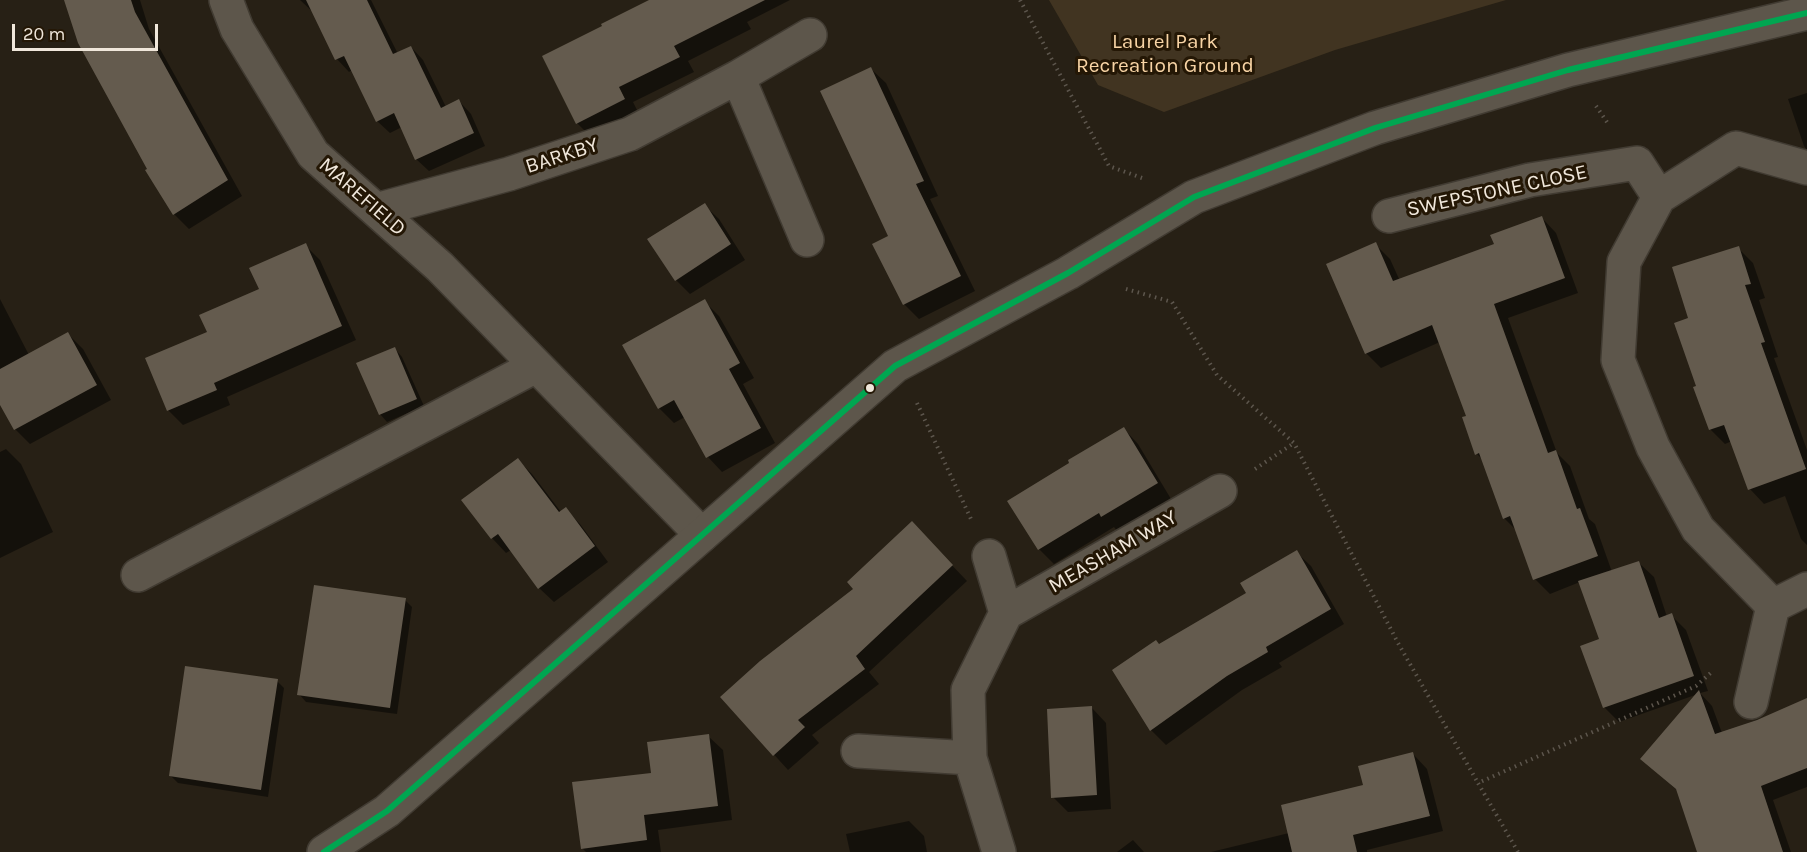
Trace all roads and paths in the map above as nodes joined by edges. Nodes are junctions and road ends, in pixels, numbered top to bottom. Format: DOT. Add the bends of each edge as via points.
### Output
graph roads {
  1 [pos="226,0"];
  2 [pos="1020,0"];
  3 [pos="1807,13"];
  4 [pos="810,35"];
  5 [pos="1568,70"];
  6 [pos="738,77"];
  7 [pos="1637,163"];
  8 [pos="1109,166"];
  9 [pos="1807,168"];
  10 [pos="1659,197"];
  11 [pos="376,210"];
  12 [pos="1389,216"];
  13 [pos="807,240"];
  14 [pos="1172,302"];
  15 [pos="536,366"];
  16 [pos="895,366"];
  17 [pos="1220,491"];
  18 [pos="702,535"];
  19 [pos="988,556"];
  20 [pos="138,575"];
  21 [pos="1807,589"];
  22 [pos="1773,606"];
  23 [pos="1006,613"];
  24 [pos="1716,668"];
  25 [pos="1751,702"];
  26 [pos="858,751"];
  27 [pos="970,758"];
  28 [pos="1478,783"];
  29 [pos="324,852"];
  30 [pos="999,852"];
  31 [pos="1518,852"];
  1 -- 11 [label="street, MAREFIELD" via="237,29 313,154"];
  2 -- 8 [label="path"];
  3 -- 5 [label="street"];
  4 -- 6 [label="street, BARKBY"];
  5 -- 7 [label="path"];
  5 -- 16 [label="street" via="1375,128 1194,197 1068,273"];
  6 -- 11 [label="street, BARKBY" via="630,134 509,174"];
  6 -- 13 [label="street"];
  7 -- 10 [label="street"];
  7 -- 12 [label="street, SWEPSTONE CLOSE" via="1530,180"];
  9 -- 10 [label="street" via="1736,148"];
  10 -- 22 [label="street" via="1623,262 1618,360 1653,447 1698,529"];
  11 -- 15 [label="street, MAREFIELD" via="440,267"];
  14 -- 28 [label="path" via="1217,375 1294,443 1398,644"];
  15 -- 18 [label="street, MAREFIELD"];
  15 -- 20 [label="street"];
  16 -- 18 [label="street"];
  16 -- 19 [label="path" via="912,392"];
  17 -- 23 [label="street, MEASHAM WAY"];
  18 -- 29 [label="street" via="387,812"];
  19 -- 23 [label="street"];
  21 -- 22 [label="street"];
  22 -- 25 [label="street"];
  23 -- 27 [label="street" via="968,690"];
  24 -- 28 [label="path" via="1696,686"];
  26 -- 27 [label="street"];
  27 -- 30 [label="street"];
  28 -- 31 [label="path"];
}
